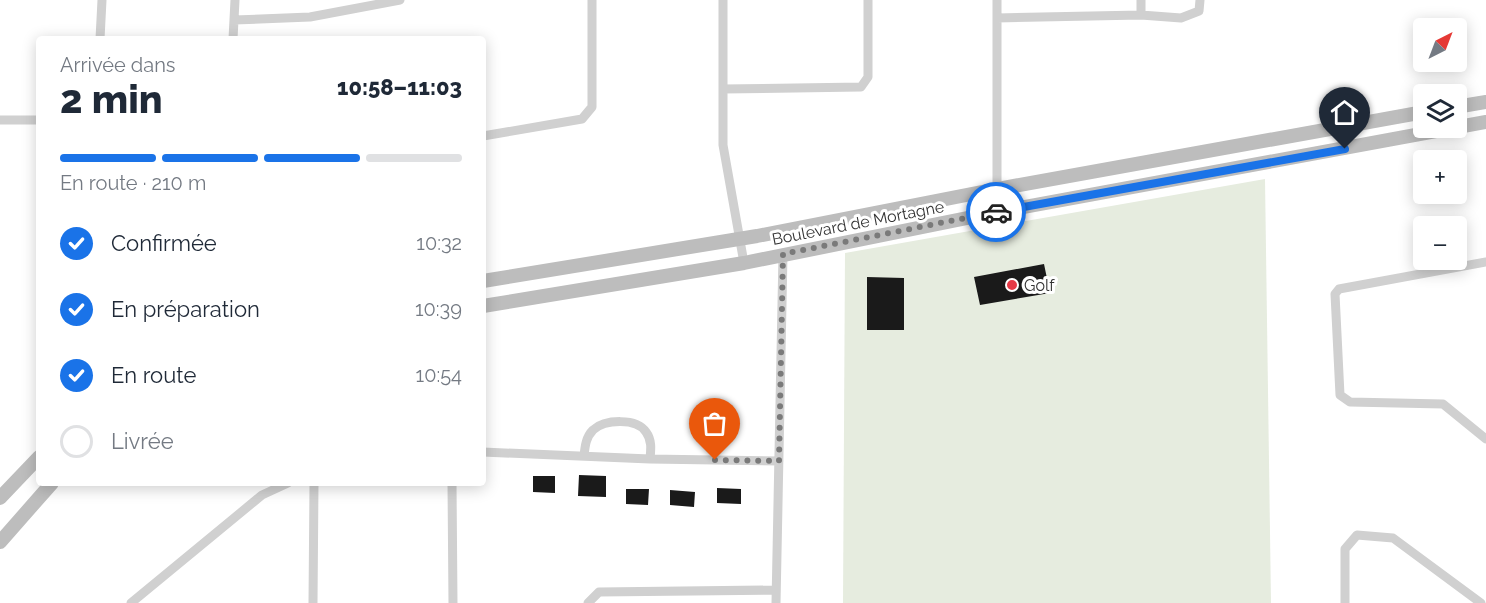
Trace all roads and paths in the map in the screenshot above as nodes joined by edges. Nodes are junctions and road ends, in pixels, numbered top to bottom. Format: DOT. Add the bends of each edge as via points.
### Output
graph roads {
  1 [pos="102,0"];
  2 [pos="235,0"];
  3 [pos="400,0"];
  4 [pos="592,0"];
  5 [pos="723,0"];
  6 [pos="868,0"];
  7 [pos="997,0"];
  8 [pos="1141,0"];
  9 [pos="1200,0"];
  10 [pos="1141,15"];
  11 [pos="996,18"];
  12 [pos="234,20"];
  13 [pos="100,36"];
  14 [pos="233,36"];
  15 [pos="723,89"];
  16 [pos="1486,102"];
  17 [pos="1467,105"];
  18 [pos="1413,114"];
  19 [pos="0,120"];
  20 [pos="36,120"];
  21 [pos="1486,122"];
  22 [pos="486,135"];
  23 [pos="997,189"];
  24 [pos="997,212"];
  25 [pos="740,239"];
  26 [pos="783,254"];
  27 [pos="1486,262"];
  28 [pos="744,263"];
  29 [pos="486,281"];
  30 [pos="486,306"];
  31 [pos="1486,439"];
  32 [pos="486,452"];
  33 [pos="584,456"];
  34 [pos="651,459"];
  35 [pos="36,460"];
  36 [pos="779,461"];
  37 [pos="49,486"];
  38 [pos="282,486"];
  39 [pos="314,486"];
  40 [pos="452,486"];
  41 [pos="0,498"];
  42 [pos="0,542"];
  43 [pos="775,590"];
  44 [pos="132,603"];
  45 [pos="313,603"];
  46 [pos="453,603"];
  47 [pos="588,603"];
  48 [pos="776,603"];
  49 [pos="1345,603"];
  50 [pos="1480,603"];
  1 -- 13 [label="street"];
  2 -- 12 [label="street"];
  3 -- 12 [label="street" via="310,17"];
  4 -- 22 [label="street" via="592,107 582,119"];
  5 -- 15 [label="street"];
  6 -- 15 [label="street" via="868,77 861,87"];
  7 -- 11 [label="street"];
  8 -- 10 [label="street"];
  9 -- 10 [label="street" via="1199,11 1181,18"];
  10 -- 11 [label="street"];
  11 -- 23 [label="street"];
  12 -- 14 [label="street"];
  15 -- 25 [label="street" via="723,145"];
  16 -- 17 [label="main road"];
  18 -- 23 [label="main road, Boulevard de Mortagne"];
  19 -- 20 [label="street"];
  21 -- 24 [label="main road, Boulevard de Mortagne"];
  23 -- 24 [label="street"];
  23 -- 25 [label="main road, Boulevard de Mortagne"];
  24 -- 26 [label="main road, Boulevard de Mortagne"];
  25 -- 28 [label="street"];
  25 -- 29 [label="main road, Boulevard de Mortagne"];
  26 -- 28 [label="main road, Boulevard de Mortagne"];
  26 -- 36 [label="street"];
  27 -- 31 [label="street" via="1339,289 1335,294 1340,395 1350,402 1443,404"];
  28 -- 30 [label="main road, Boulevard de Mortagne"];
  32 -- 33 [label="street"];
  33 -- 34 [label="street"];
  33 -- 34 [label="street" via="594,429 631,422 645,429 651,441"];
  34 -- 36 [label="street"];
  35 -- 41 [label="main road"];
  36 -- 43 [label="street"];
  37 -- 42 [label="main road"];
  38 -- 44 [label="street" via="262,495"];
  39 -- 45 [label="street"];
  40 -- 46 [label="street"];
  43 -- 47 [label="street" via="599,592"];
  43 -- 48 [label="street"];
  49 -- 50 [label="street" via="1345,549 1357,535 1393,538"];
}
